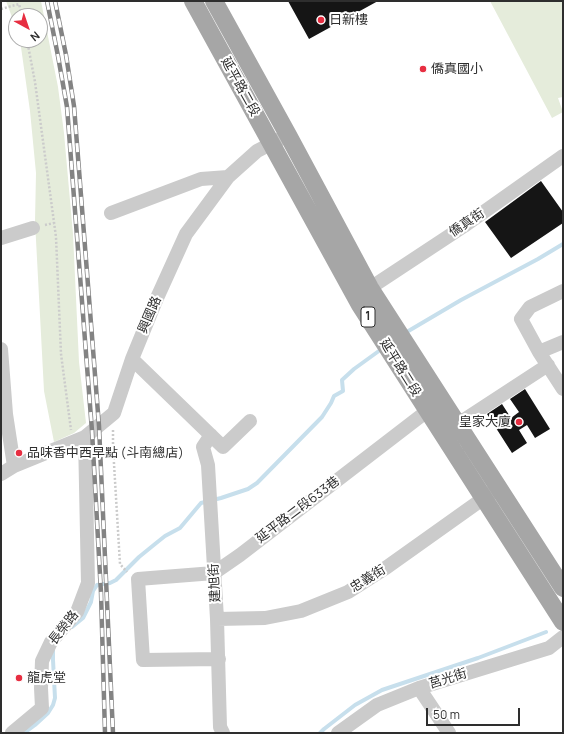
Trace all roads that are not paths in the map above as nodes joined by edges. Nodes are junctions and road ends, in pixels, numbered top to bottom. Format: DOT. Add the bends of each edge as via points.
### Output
graph roads {
  1 [pos="193,1"];
  2 [pos="214,1"];
  3 [pos="288,135"];
  4 [pos="271,143"];
  5 [pos="563,156"];
  6 [pos="228,177"];
  7 [pos="111,213"];
  8 [pos="33,228"];
  9 [pos="1,238"];
  10 [pos="370,288"];
  11 [pos="563,291"];
  12 [pos="563,342"];
  13 [pos="1,349"];
  14 [pos="540,352"];
  15 [pos="132,359"];
  16 [pos="548,365"];
  17 [pos="563,389"];
  18 [pos="442,400"];
  19 [pos="3,411"];
  20 [pos="428,411"];
  21 [pos="250,421"];
  22 [pos="458,424"];
  23 [pos="442,434"];
  24 [pos="211,436"];
  25 [pos="79,439"];
  26 [pos="14,466"];
  27 [pos="1,474"];
  28 [pos="499,488"];
  29 [pos="484,498"];
  30 [pos="214,573"];
  31 [pos="563,588"];
  32 [pos="217,618"];
  33 [pos="563,622"];
  34 [pos="563,637"];
  35 [pos="218,659"];
  36 [pos="419,688"];
  37 [pos="12,733"];
  38 [pos="223,733"];
  39 [pos="338,733"];
  40 [pos="449,733"];
  1 -- 4 [label="main road, 延平路二段 / 1"];
  2 -- 3 [label="main road, 延平路二段 / 1"];
  3 -- 4 [label="street, 興國路"];
  3 -- 10 [label="main road, 延平路二段 / 1"];
  4 -- 6 [label="street, 興國路"];
  4 -- 20 [label="main road, 延平路二段 / 1" via="360,305"];
  5 -- 10 [label="street, 僑真街"];
  6 -- 7 [label="street" via="201,179"];
  6 -- 15 [label="street, 興國路" via="186,234"];
  8 -- 9 [label="street"];
  10 -- 18 [label="main road, 延平路二段 / 1"];
  11 -- 14 [label="street" via="530,307 521,319"];
  12 -- 14 [label="street"];
  13 -- 19 [label="street"];
  14 -- 16 [label="street"];
  15 -- 24 [label="street"];
  15 -- 25 [label="street, 興國路" via="114,413"];
  16 -- 17 [label="street"];
  16 -- 22 [label="street"];
  18 -- 20 [label="street, 延平路二段633巷"];
  18 -- 22 [label="main road, 延平路二段 / 1"];
  19 -- 26 [label="street"];
  20 -- 23 [label="main road, 延平路二段 / 1"];
  20 -- 30 [label="street, 延平路二段633巷"];
  21 -- 24 [label="street" via="223,447"];
  22 -- 23 [label="street"];
  22 -- 28 [label="main road, 延平路二段 / 1"];
  23 -- 29 [label="main road, 延平路二段 / 1"];
  24 -- 30 [label="street, 建旭街" via="203,447 208,465"];
  25 -- 26 [label="street"];
  25 -- 37 [label="street, 長榮路" via="88,583 78,612 51,642 42,661 42,708"];
  26 -- 27 [label="street"];
  28 -- 29 [label="street, 忠義街"];
  28 -- 31 [label="main road, 延平路二段 / 1"];
  29 -- 32 [label="street, 忠義街" via="348,592 301,611 265,618"];
  29 -- 33 [label="main road, 延平路二段 / 1"];
  30 -- 32 [label="street, 建旭街"];
  30 -- 35 [label="street" via="138,578 143,660"];
  32 -- 35 [label="street, 建旭街"];
  34 -- 36 [label="street, 莒光街" via="549,648"];
  35 -- 38 [label="street, 建旭街" via="220,727"];
  36 -- 39 [label="street, 莒光街" via="377,705"];
  36 -- 40 [label="street"];
}
